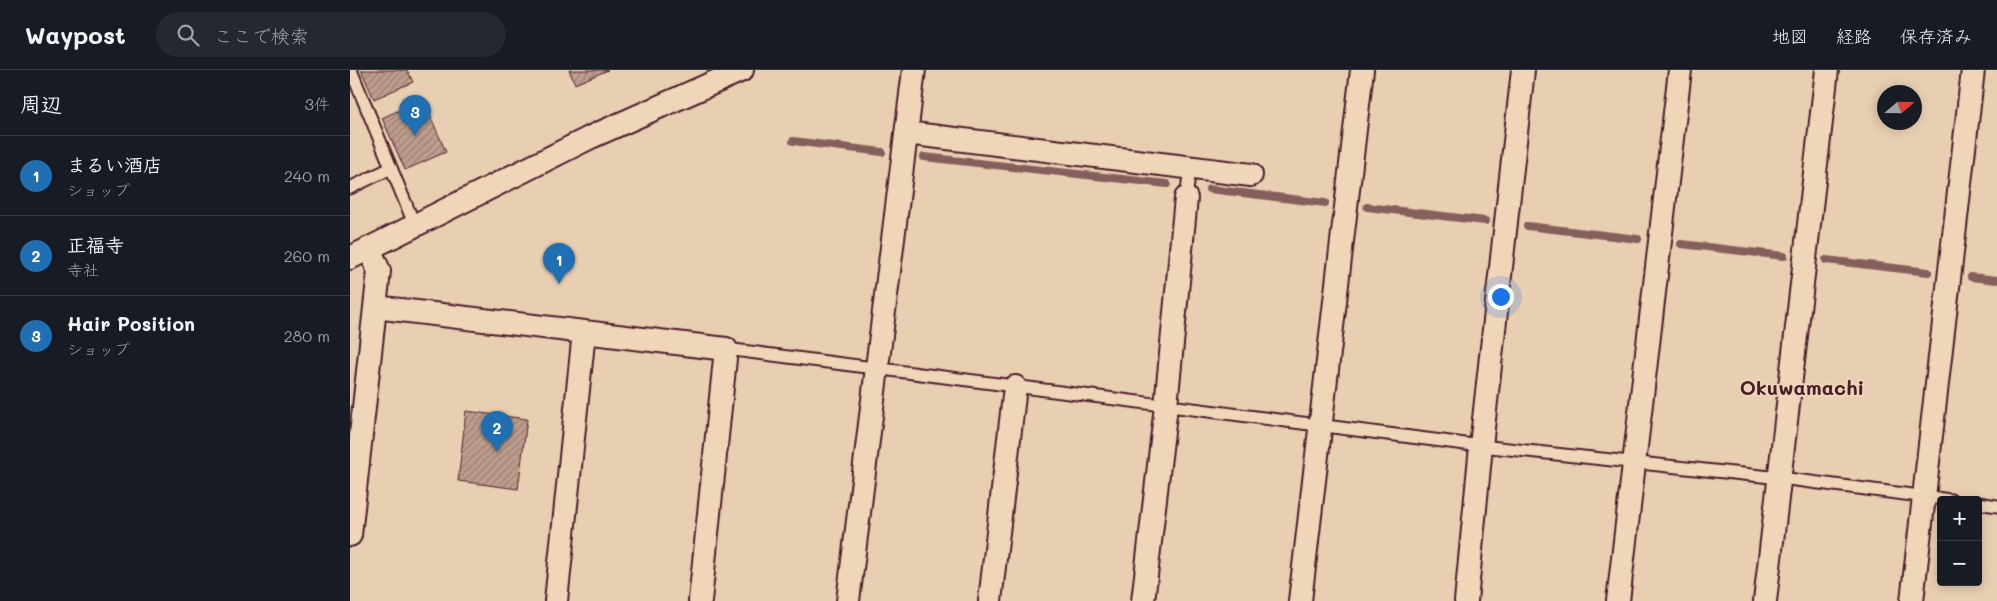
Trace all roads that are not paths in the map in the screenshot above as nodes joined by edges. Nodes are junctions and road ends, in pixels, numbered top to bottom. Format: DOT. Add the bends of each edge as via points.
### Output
graph roads {
  1 [pos="351,70"];
  2 [pos="742,70"];
  3 [pos="914,70"];
  4 [pos="1362,70"];
  5 [pos="1524,70"];
  6 [pos="1680,70"];
  7 [pos="1827,70"];
  8 [pos="1973,70"];
  9 [pos="906,133"];
  10 [pos="391,168"];
  11 [pos="1190,168"];
  12 [pos="1251,175"];
  13 [pos="350,188"];
  14 [pos="1186,198"];
  15 [pos="415,226"];
  16 [pos="360,253"];
  17 [pos="376,306"];
  18 [pos="584,332"];
  19 [pos="726,350"];
  20 [pos="876,368"];
  21 [pos="1015,387"];
  22 [pos="1166,406"];
  23 [pos="1321,426"];
  24 [pos="1481,446"];
  25 [pos="1633,462"];
  26 [pos="1780,478"];
  27 [pos="1924,496"];
  28 [pos="1937,498"];
  29 [pos="1982,504"];
  30 [pos="1997,506"];
  31 [pos="350,535"];
  32 [pos="556,601"];
  33 [pos="700,601"];
  34 [pos="848,601"];
  35 [pos="990,601"];
  36 [pos="1143,601"];
  37 [pos="1300,601"];
  38 [pos="1466,601"];
  39 [pos="1618,601"];
  40 [pos="1765,601"];
  41 [pos="1912,601"];
  1 -- 10 [label="lane"];
  2 -- 15 [label="street" via="591,137"];
  3 -- 9 [label="street"];
  4 -- 23 [label="street"];
  5 -- 24 [label="street"];
  6 -- 25 [label="street"];
  7 -- 26 [label="street"];
  8 -- 27 [label="street"];
  9 -- 11 [label="street"];
  9 -- 20 [label="street"];
  10 -- 13 [label="lane"];
  10 -- 15 [label="lane"];
  11 -- 12 [label="street"];
  11 -- 14 [label="lane"];
  14 -- 22 [label="street"];
  15 -- 16 [label="street"];
  16 -- 17 [label="street" via="380,271"];
  17 -- 18 [label="street"];
  17 -- 31 [label="street"];
  18 -- 19 [label="street"];
  18 -- 32 [label="street"];
  19 -- 20 [label="lane"];
  19 -- 33 [label="street"];
  20 -- 21 [label="lane"];
  20 -- 34 [label="street"];
  21 -- 22 [label="lane"];
  21 -- 35 [label="street"];
  22 -- 23 [label="lane"];
  22 -- 36 [label="street"];
  23 -- 24 [label="lane"];
  23 -- 37 [label="street"];
  24 -- 25 [label="lane"];
  24 -- 38 [label="street"];
  25 -- 26 [label="lane"];
  25 -- 39 [label="street"];
  26 -- 27 [label="lane"];
  26 -- 40 [label="street"];
  27 -- 28 [label="lane"];
  27 -- 41 [label="street"];
  29 -- 30 [label="lane"];
}
